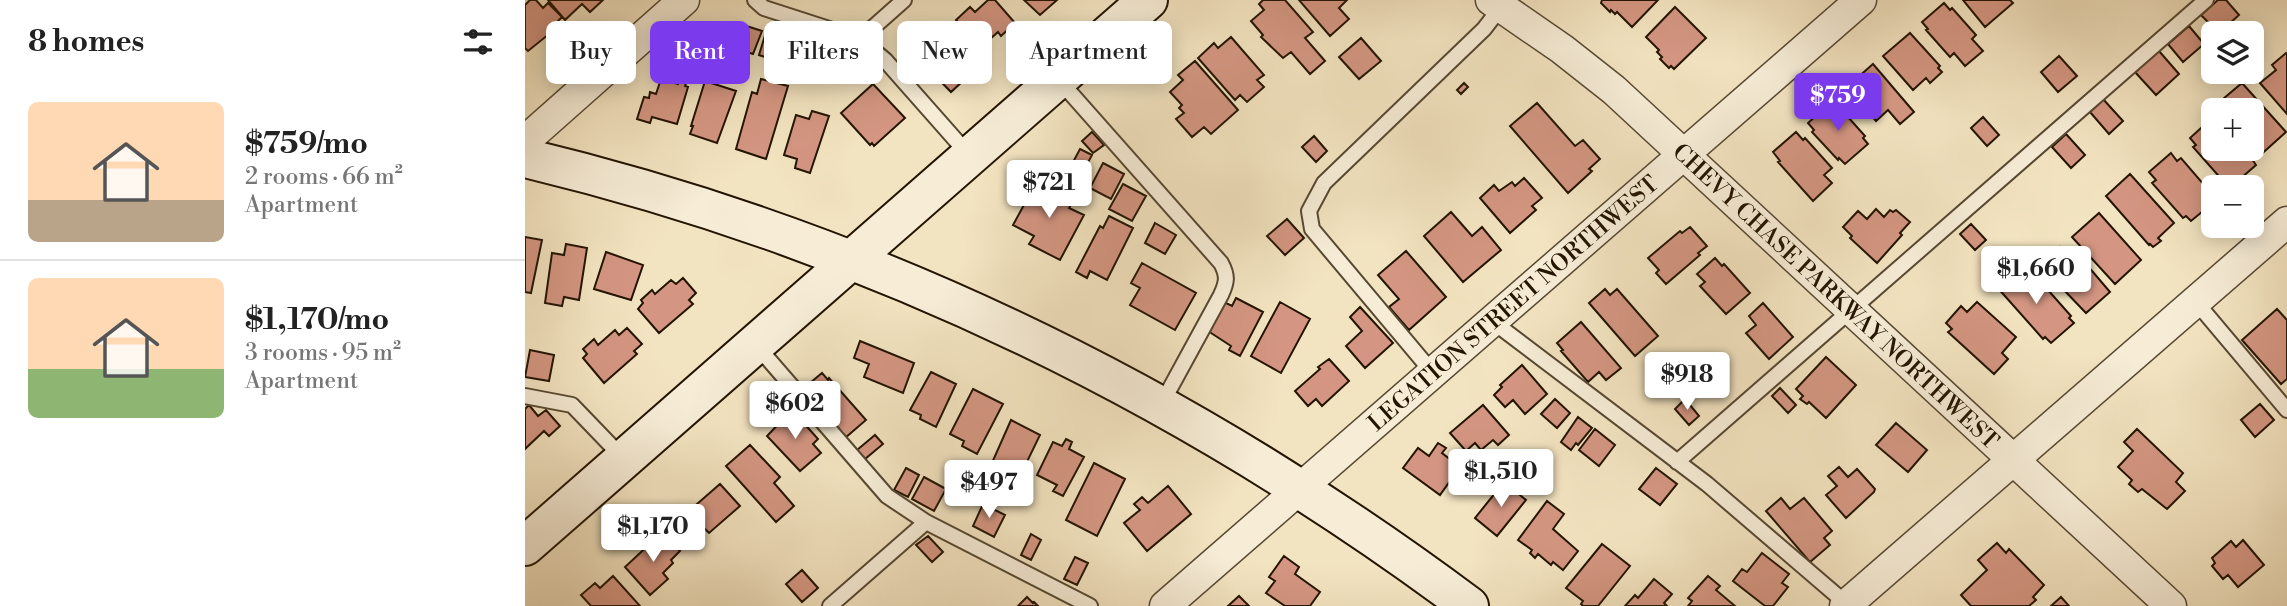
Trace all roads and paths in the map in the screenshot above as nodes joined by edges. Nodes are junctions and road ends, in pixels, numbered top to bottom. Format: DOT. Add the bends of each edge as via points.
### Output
graph roads {
  1 [pos="684,0"];
  2 [pos="755,0"];
  3 [pos="904,0"];
  4 [pos="1148,0"];
  5 [pos="1861,0"];
  6 [pos="2206,0"];
  7 [pos="1496,3"];
  8 [pos="804,21"];
  9 [pos="880,21"];
  10 [pos="1124,21"];
  11 [pos="883,58"];
  12 [pos="1052,84"];
  13 [pos="1062,84"];
  14 [pos="525,141"];
  15 [pos="1683,155"];
  16 [pos="970,156"];
  17 [pos="525,158"];
  18 [pos="2287,222"];
  19 [pos="851,260"];
  20 [pos="2196,302"];
  21 [pos="1851,310"];
  22 [pos="1492,321"];
  23 [pos="755,344"];
  24 [pos="1433,373"];
  25 [pos="525,396"];
  26 [pos="1161,405"];
  27 [pos="2287,410"];
  28 [pos="624,459"];
  29 [pos="2014,461"];
  30 [pos="1677,462"];
  31 [pos="1300,489"];
  32 [pos="926,522"];
  33 [pos="525,545"];
  34 [pos="830,606"];
  35 [pos="1090,606"];
  36 [pos="1165,606"];
  37 [pos="1469,606"];
  38 [pos="1847,606"];
  39 [pos="2171,606"];
  1 -- 14 [label="street"];
  2 -- 8 [label="lane" via="764,8"];
  3 -- 9 [label="lane"];
  4 -- 10 [label="street"];
  5 -- 15 [label="street, LEGATION STREET NORTHWEST"];
  6 -- 21 [label="lane"];
  7 -- 15 [label="street, CHEVY CHASE PARKWAY NORTHWEST" via="1614,90"];
  7 -- 24 [label="lane" via="1484,29 1324,183 1309,211 1312,229"];
  11 -- 16 [label="lane"];
  12 -- 16 [label="street"];
  13 -- 26 [label="lane" via="1226,273 1228,281"];
  15 -- 21 [label="street, CHEVY CHASE PARKWAY NORTHWEST"];
  15 -- 22 [label="street, LEGATION STREET NORTHWEST"];
  16 -- 19 [label="street"];
  17 -- 19 [label="street" via="703,206"];
  18 -- 20 [label="street"];
  19 -- 23 [label="street"];
  19 -- 26 [label="street" via="1007,326"];
  20 -- 27 [label="lane"];
  20 -- 29 [label="street"];
  21 -- 29 [label="street, CHEVY CHASE PARKWAY NORTHWEST"];
  21 -- 30 [label="lane"];
  22 -- 24 [label="street, LEGATION STREET NORTHWEST"];
  22 -- 30 [label="lane"];
  23 -- 28 [label="street"];
  23 -- 32 [label="lane" via="887,496"];
  24 -- 31 [label="street, LEGATION STREET NORTHWEST"];
  25 -- 28 [label="lane" via="572,405"];
  26 -- 31 [label="street"];
  28 -- 33 [label="street"];
  29 -- 38 [label="street"];
  29 -- 39 [label="street, CHEVY CHASE PARKWAY NORTHWEST"];
  30 -- 38 [label="lane"];
  31 -- 36 [label="street, LEGATION STREET NORTHWEST"];
  31 -- 37 [label="street"];
  32 -- 34 [label="lane"];
  32 -- 35 [label="lane"];
}
